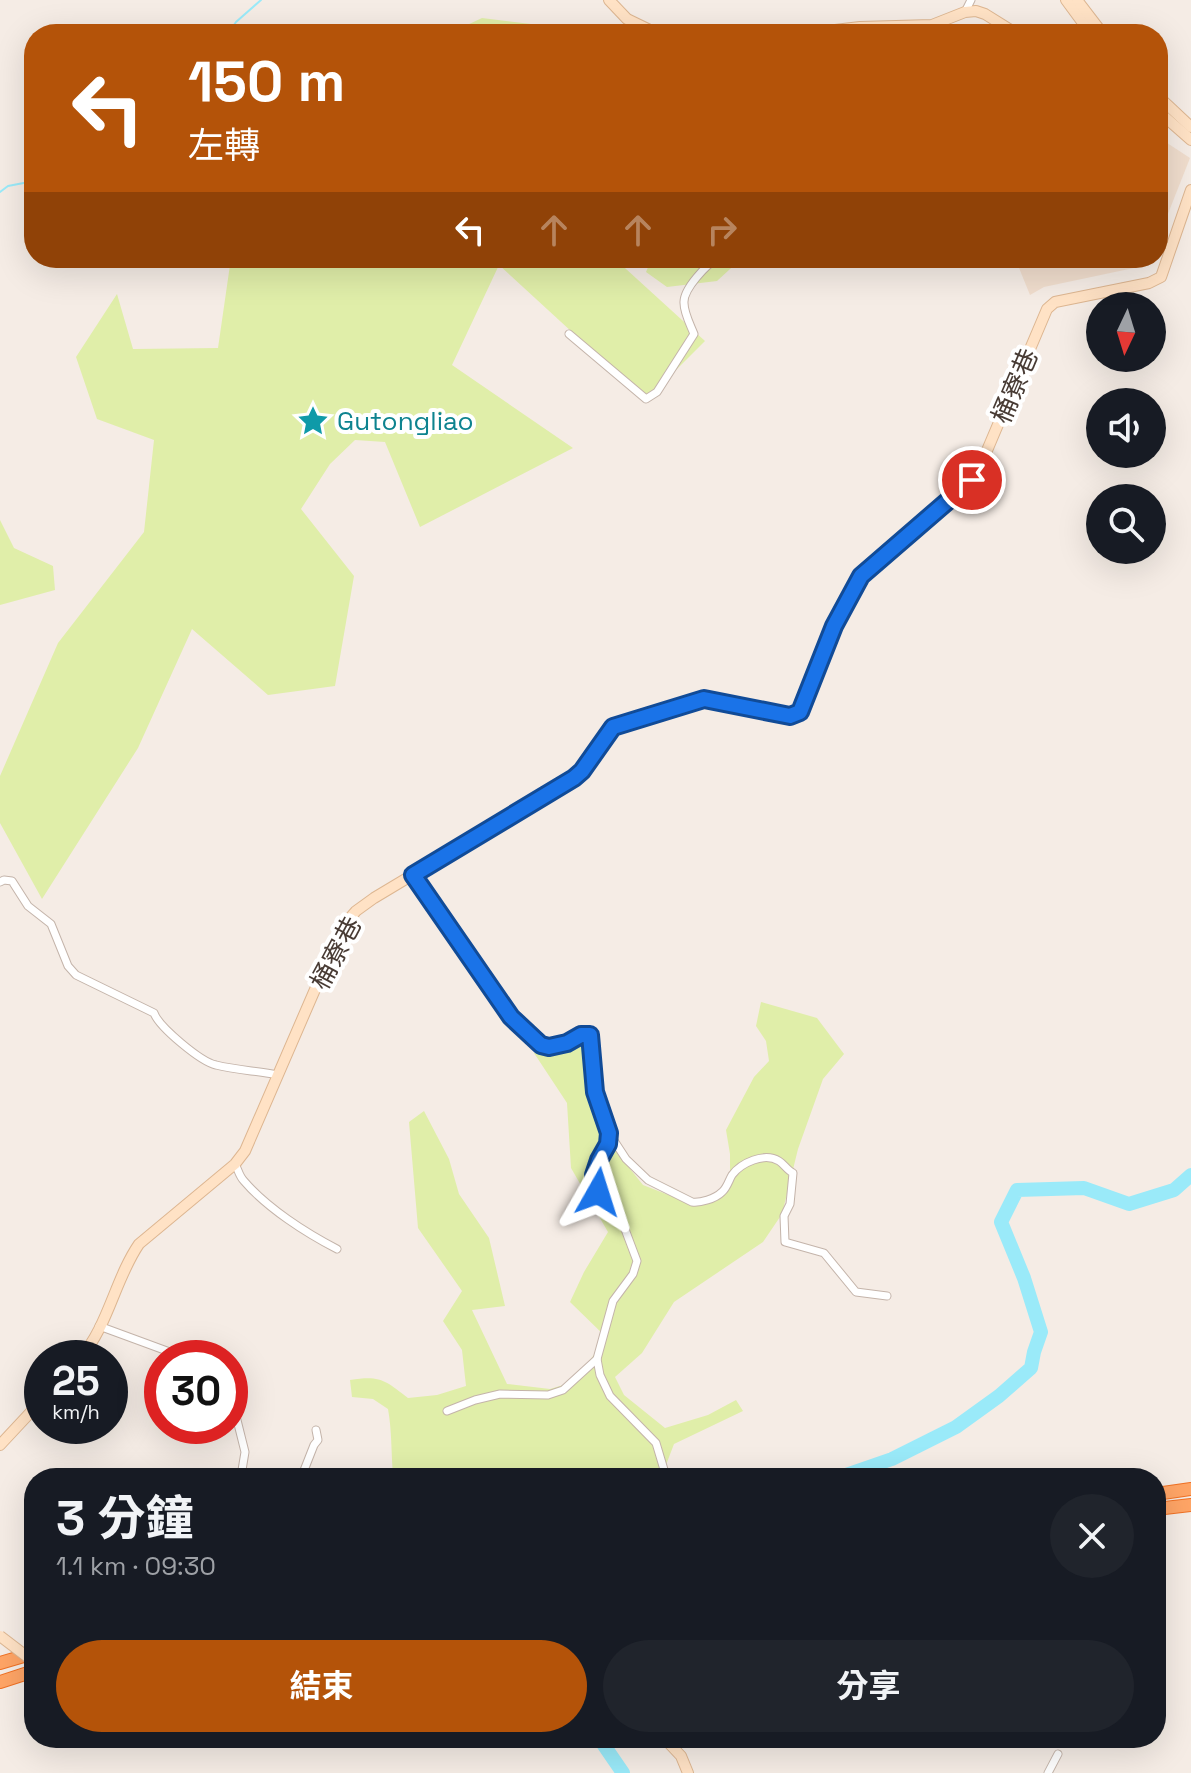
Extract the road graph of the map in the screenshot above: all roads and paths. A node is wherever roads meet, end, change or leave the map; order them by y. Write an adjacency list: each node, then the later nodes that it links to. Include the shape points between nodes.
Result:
1 (609, 0): 6 (street)
2 (971, 0): 5 (street)
3 (1066, 0): 9 (street)
4 (1077, 0): 10 (street)
5 (965, 12): 7 (street); 8 (street, via 976,11)
6 (637, 24)
7 (935, 24)
8 (1001, 24)
9 (1084, 24)
10 (1095, 24)
11 (1168, 105): 13 (street)
12 (1168, 120): 14 (street)
13 (1191, 127)
14 (1191, 140)
15 (1191, 190): 16 (street, 桶寮巷)
16 (1168, 257)
17 (705, 268): 19 (street, via 684,297 694,334 657,392 646,399)
18 (1164, 268): 20 (street, 桶寮巷, via 1161,277 1149,283 1055,302 1047,309 980,467 972,480 861,576 834,626 800,712 790,716 704,699 613,727 574,778)
19 (569, 334)
20 (413, 875): 22 (street, 桶寮巷, via 349,919); 23 (street, via 511,1017 541,1045 590,1035 595,1092)
21 (0, 882): 22 (street, via 12,881 28,906 51,924 76,975 154,1013 157,1021 213,1065)
22 (278, 1075): 24 (street, 桶寮巷)
23 (609, 1133): 26 (street, via 648,1180 692,1202 723,1192 734,1172 761,1157 778,1160 793,1173 785,1242 824,1253 856,1292); 30 (street, via 594,1175 598,1192 620,1216 637,1261 613,1301)
24 (235, 1164): 25 (street, via 242,1179 274,1208); 27 (street, 桶寮巷, via 139,1244)
25 (337, 1249)
26 (887, 1296)
27 (99, 1326): 28 (street, 桶寮巷); 29 (street)
28 (91, 1340)
29 (144, 1343)
30 (597, 1359): 31 (street, via 563,1390 548,1395 500,1394); 38 (street, via 610,1396 656,1443)
31 (447, 1411)
32 (24, 1419): 35 (street)
33 (316, 1430): 37 (street, via 318,1440)
34 (243, 1444): 36 (street)
35 (0, 1445)
36 (242, 1468)
37 (305, 1468)
38 (664, 1468)
39 (1191, 1489): 40 (highway)
40 (1166, 1493)
41 (1191, 1505): 42 (highway)
42 (1166, 1508)
43 (0, 1636): 44 (street, bridge)
44 (24, 1654)
45 (24, 1656): 46 (highway)
46 (0, 1663)
47 (24, 1674): 48 (highway)
48 (0, 1682)
49 (673, 1748): 51 (street)
50 (1058, 1754): 52 (street)
51 (688, 1773)
52 (1048, 1773)

